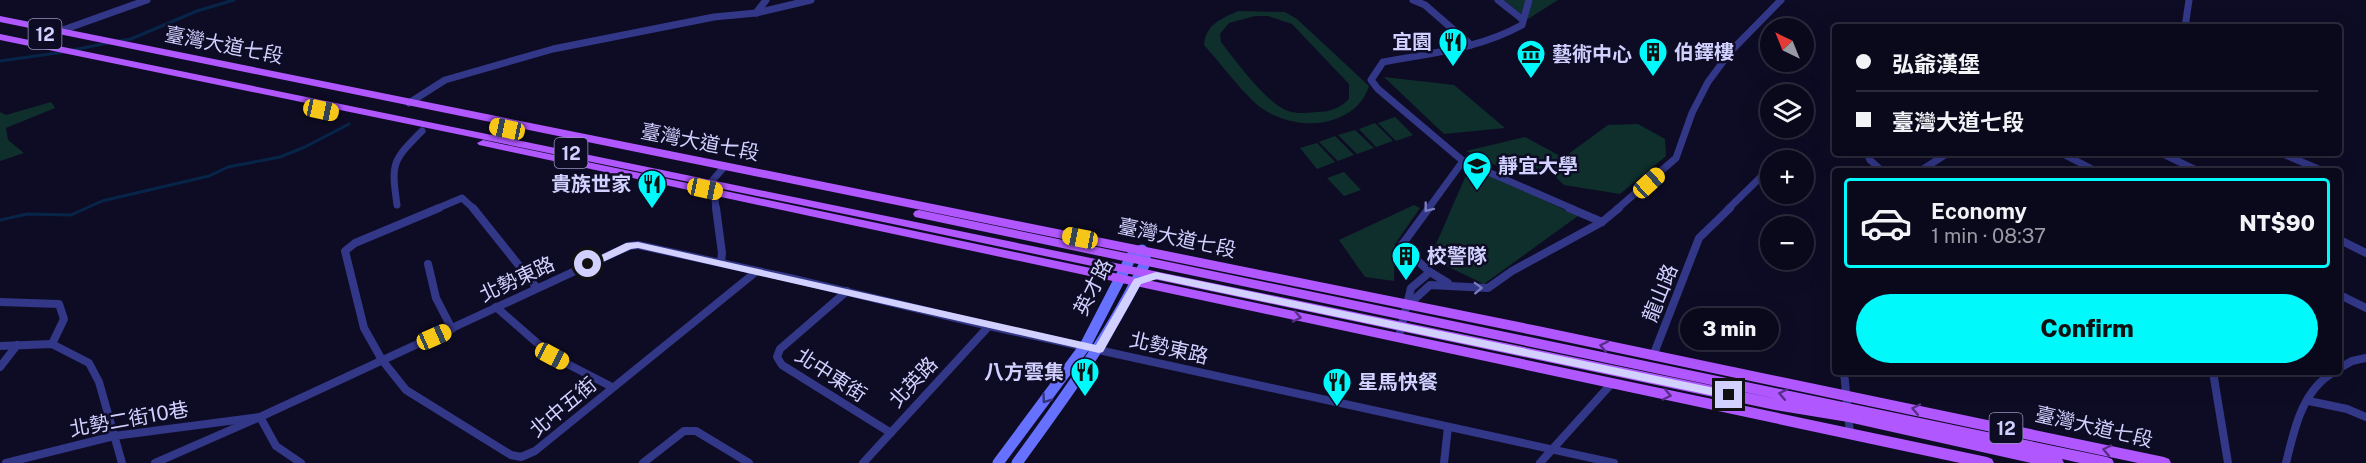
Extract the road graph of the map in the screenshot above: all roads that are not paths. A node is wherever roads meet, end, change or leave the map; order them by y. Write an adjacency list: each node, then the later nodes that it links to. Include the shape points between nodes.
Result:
1 (147, 0): 13 (street)
2 (766, 0): 9 (street)
3 (811, 0): 9 (street)
4 (1413, 0): 16 (street, via 1425,5)
5 (1498, 0): 10 (street)
6 (1529, 0): 10 (street)
7 (1781, 0): 33 (street, via 1731,51 1708,82 1676,158)
8 (2189, 0): 12 (street)
9 (756, 13): 17 (street, via 714,17 553,49 446,80)
10 (1522, 19): 16 (street, via 1522,25 1510,33)
11 (2, 21): 13 (main road, 臺灣大道七段 / 12); 30 (main road, 臺灣大道七段 / 12)
12 (2185, 24)
13 (60, 31): 17 (main road, 臺灣大道七段 / 12)
14 (0, 37): 30 (main road, 臺灣大道七段 / 12)
15 (0, 41): 18 (main road, 臺灣大道七段 / 12)
16 (1471, 45): 24 (street, via 1383,62 1371,80)
17 (409, 102): 30 (main road, 臺灣大道七段 / 12)
18 (422, 131): 30 (main road, 臺灣大道七段 / 12); 32 (street, via 393,160)
19 (1870, 156): 25 (street)
20 (1943, 156): 26 (street)
21 (2067, 156): 27 (street)
22 (2167, 156): 28 (street)
23 (2288, 156): 29 (street)
24 (1463, 161): 33 (street); 40 (street, one-way to 40, via 1401,246)
25 (1880, 168)
26 (1925, 168)
27 (2090, 168)
28 (2192, 168)
29 (2316, 168)
30 (716, 177): 36 (street); 38 (main road, 臺灣大道七段 / 12); 38 (main road, 臺灣大道七段 / 12)
31 (1760, 178): 56 (street, 龍山路, via 1699,238)
32 (397, 205)
33 (1602, 222): 41 (street, one-way to 33, via 1488,288)
34 (2342, 241): 35 (street)
35 (2366, 253)
36 (721, 262): 39 (street, 北勢東路); 42 (street, 北勢東路, via 629,246)
37 (428, 264): 50 (street, via 436,298)
38 (1140, 267): 48 (main road, 臺灣大道七段 / 12, one-way to 48); 48 (main road, 臺灣大道七段 / 12); 48 (main road, 臺灣大道七段 / 12); 54 (street, 英才路); 55 (street, 英才路)
39 (758, 271): 43 (street, 北勢東路); 65 (street, 北中五街)
40 (1430, 272): 41 (street); 48 (street, via 1411,288)
41 (1452, 286): 48 (street, via 1430,285)
42 (537, 288): 46 (street, 北勢東路); 58 (street, 北中五街, via 462,198 355,243 345,251 346,262 364,328)
43 (847, 291): 49 (street, 北勢東路); 71 (street, 北中東街, via 780,349 777,357 782,365)
44 (2342, 296): 47 (street)
45 (0, 302): 51 (street, via 59,304 65,318)
46 (496, 307): 50 (street, 北勢東路); 65 (street, via 552,356)
47 (2366, 308)
48 (1403, 322): 56 (main road, 臺灣大道七段 / 12, one-way to 48); 64 (main road, 臺灣大道七段 / 12); 67 (main road, 臺灣大道七段 / 12)
49 (989, 326): 54 (street, 北勢東路); 71 (street, 北英路)
50 (452, 329): 58 (street, 北勢東路)
51 (52, 344): 52 (street); 73 (street, via 89,363 99,382)
52 (17, 345): 53 (street); 59 (street)
53 (0, 346)
54 (1085, 346): 55 (street, 北勢東路); 82 (street, 英才路, one-way to 82)
55 (1099, 349): 70 (street, 北勢東路); 83 (street, 英才路)
56 (1653, 356): 67 (main road, 臺灣大道七段 / 12)
57 (2366, 358): 60 (street)
58 (382, 360): 65 (street, 北中五街, via 406,390 511,455 521,457 535,452); 68 (street, 北勢東路)
59 (0, 367)
60 (2342, 367)
61 (1844, 375): 67 (street)
62 (2213, 375): 91 (street)
63 (2329, 375): 66 (street, via 2318,382)
64 (1612, 383): 72 (main road, 臺灣大道七段 / 12, one-way to 72); 74 (street)
65 (612, 387)
66 (2308, 401): 69 (street); 92 (street, via 2292,436)
67 (1848, 406): 72 (street); 88 (main road, 臺灣大道七段 / 12); 89 (main road, 臺灣大道七段 / 12); 90 (main road, 臺灣大道七段 / 12, one-way to 67)
68 (260, 417): 73 (street, 北勢二街10巷); 77 (street, 北勢東路); 78 (street, via 276,446)
69 (2366, 417)
70 (1449, 427): 74 (street, 北勢東路); 84 (street)
71 (891, 433): 81 (street, 北英路)
72 (1850, 433): 87 (main road, 臺灣大道七段 / 12)
73 (114, 436): 75 (street, 北勢二街10巷); 76 (street)
74 (1552, 449): 85 (street); 86 (street, 北勢東路)
75 (6, 463)
76 (122, 463)
77 (155, 463)
78 (301, 463)
79 (643, 463): 80 (street, via 684,431 696,431)
80 (749, 463)
81 (863, 463)
82 (998, 463)
83 (1017, 463)
84 (1444, 463)
85 (1540, 463)
86 (1614, 463)
87 (1987, 463)
88 (2057, 463)
89 (2108, 463)
90 (2164, 463)
91 (2228, 463)
92 (2286, 463)

